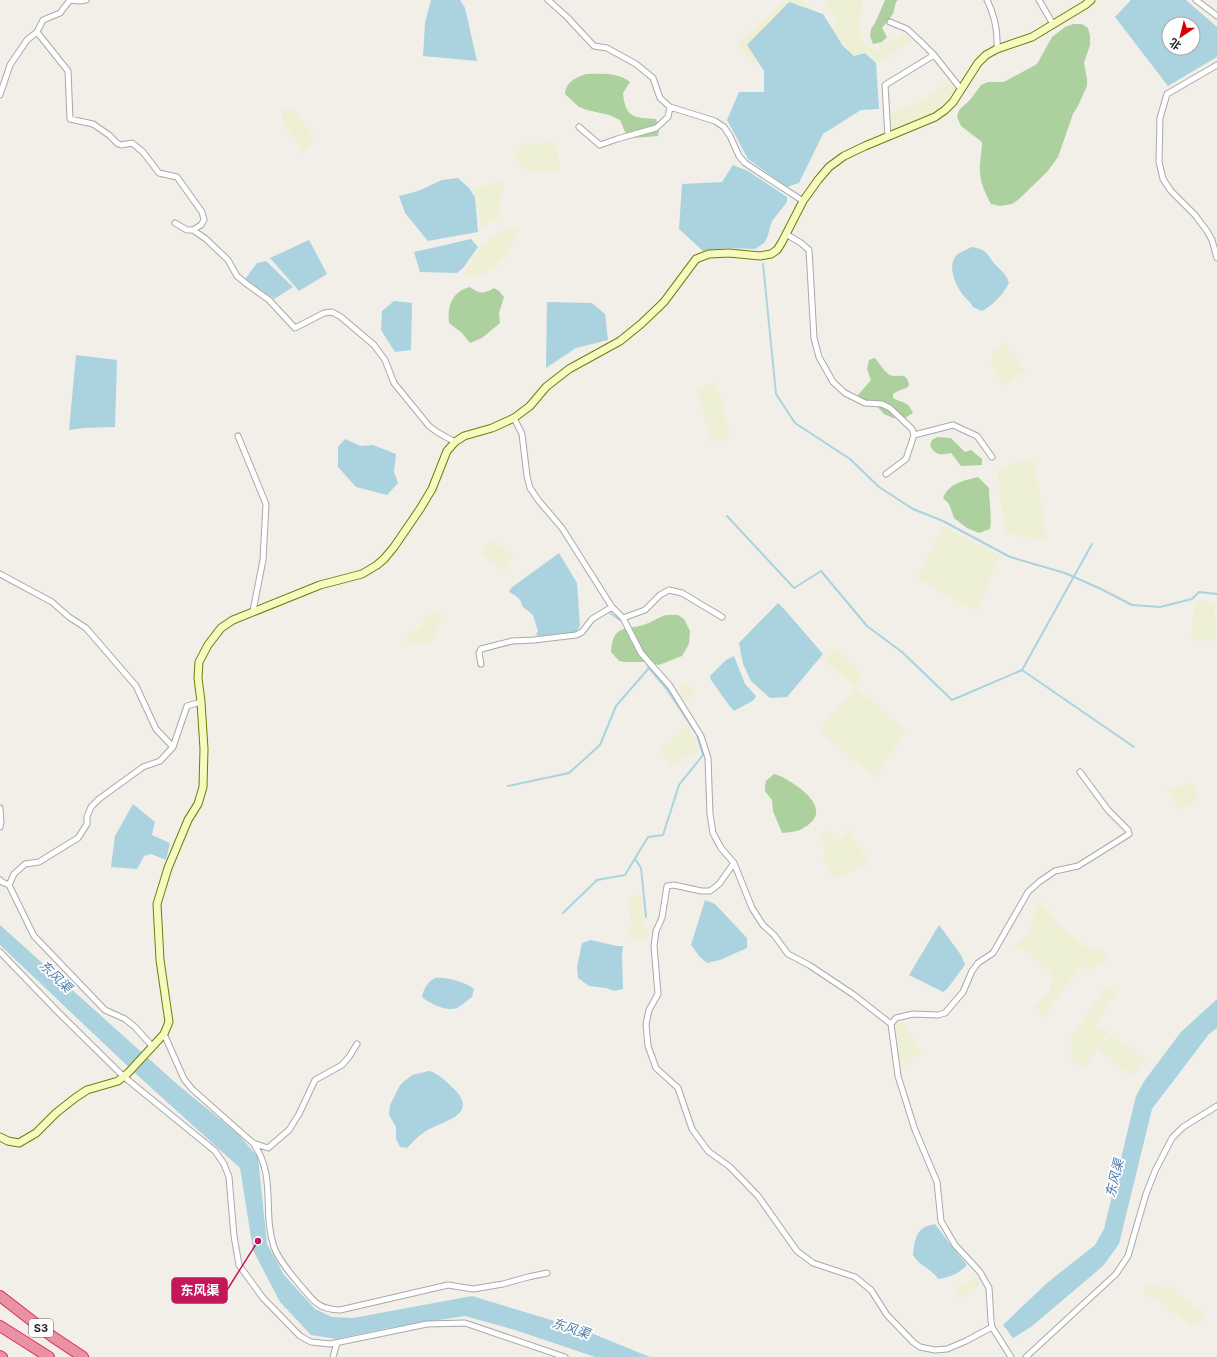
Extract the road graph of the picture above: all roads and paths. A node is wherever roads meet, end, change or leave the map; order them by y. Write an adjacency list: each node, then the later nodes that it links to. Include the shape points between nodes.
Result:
1 (86, 0): 10 (street, via 70,0 60,13 43,20)
2 (548, 0): 16 (street, via 594,46 607,48 636,64 653,78 660,98)
3 (987, 0): 11 (street, via 994,15 998,36)
4 (1039, 0): 9 (street)
5 (1091, 0): 9 (street)
6 (1196, 0): 7 (street)
7 (1217, 16)
8 (890, 22): 12 (street, via 907,29)
9 (1053, 24): 11 (street, via 1032,37)
10 (37, 32): 15 (street, via 27,40 10,65); 21 (street, via 68,71 70,119 93,124 121,145 132,143 143,152 159,173 178,177 202,212 204,220)
11 (997, 49): 14 (street, via 978,63)
12 (934, 55): 14 (street); 18 (street, via 885,85)
13 (1217, 65): 23 (street, via 1167,94 1160,118 1159,162 1162,179 1207,231)
14 (961, 89): 18 (street, via 953,102 935,117)
15 (0, 95)
16 (670, 107): 17 (street, via 668,117 656,128 600,145); 19 (street, via 715,121 724,127 745,163)
17 (579, 127)
18 (888, 137): 19 (street, via 844,156 829,167)
19 (803, 201): 22 (street)
20 (175, 223): 21 (street, via 187,230)
21 (194, 230): 27 (street, via 228,260 238,276 269,300 295,328 324,313 332,312 341,316 374,345 385,360 394,384 429,426)
22 (786, 234): 24 (street, via 777,250 771,254 709,254 696,259 664,302 641,324 620,341 569,369); 25 (street, via 809,250 814,338 819,358 833,382 845,393 865,403 882,404 890,408 912,428)
23 (1217, 258)
24 (514, 418): 27 (street, via 464,436); 31 (street, via 522,434 530,488 562,528)
25 (914, 435): 28 (street, via 952,425 977,436); 29 (street, via 906,459)
26 (238, 436): 32 (street, via 266,504 262,560)
27 (455, 442): 32 (street, via 447,451 432,489 420,509 394,547 377,565 362,574 320,584)
28 (992, 457)
29 (886, 474)
30 (0, 574): 37 (street, via 52,602 86,628 136,686 156,729)
31 (612, 607): 34 (street); 35 (street, via 592,619 582,632 576,635 512,641 481,649)
32 (253, 611): 36 (street, via 221,628 198,662)
33 (722, 617): 34 (street, via 682,593 668,590 644,610)
34 (623, 618): 41 (street, via 642,653 670,686 702,736 708,758 713,832 721,848)
35 (480, 664)
36 (201, 702): 37 (street, via 187,706); 46 (street, via 203,787 198,804 188,820 168,868 157,904 160,960 169,1022)
37 (173, 747): 43 (street, via 160,761 143,767 99,799 91,807 87,824 78,838 38,862 25,864 14,874)
38 (1080, 772): 45 (street, via 1129,834 1078,866 1055,870 1028,892 993,953 978,963 962,992 945,1013 913,1014 896,1018)
39 (0, 808): 40 (street)
40 (0, 827)
41 (734, 863): 45 (street, via 752,908 788,954 809,965); 56 (street, via 719,884 710,891 667,886 654,946 658,994 649,1010 646,1024 648,1046 656,1068 678,1088 692,1129 708,1151 730,1167 758,1196 798,1251 813,1263 855,1277 871,1290 887,1315 912,1342 920,1347 935,1350 947,1349)
42 (0, 880): 43 (street)
43 (9, 886): 48 (street, via 34,936 105,1010 125,1019)
44 (0, 952): 49 (street, via 48,1002)
45 (891, 1024): 56 (street, via 898,1076 915,1130 937,1182 941,1221 955,1245 980,1272 989,1288)
46 (164, 1034): 48 (street); 52 (street, via 184,1078 192,1089)
47 (357, 1044): 52 (street, via 342,1065 315,1080 289,1130 268,1148)
48 (152, 1046): 49 (street)
49 (125, 1074): 51 (street, via 118,1080 86,1090 26,1140 8,1141); 57 (street, via 215,1151 224,1164 229,1178 239,1265 264,1298 300,1336 311,1342)
50 (1217, 1106): 63 (street, via 1183,1127 1172,1138 1148,1188 1128,1256 1116,1274)
51 (0, 1137)
52 (253, 1143): 53 (street, via 264,1162 274,1246 279,1257 315,1303 324,1308 340,1310 448,1285 473,1289)
53 (547, 1273)
54 (0, 1296): 59 (highway, S3)
55 (0, 1326): 58 (highway)
56 (992, 1327): 62 (street)
57 (337, 1343): 60 (street); 61 (street, via 427,1324 465,1323)
58 (49, 1357)
59 (83, 1357)
60 (333, 1357)
61 (565, 1357)
62 (1011, 1357)
63 (1026, 1357)

